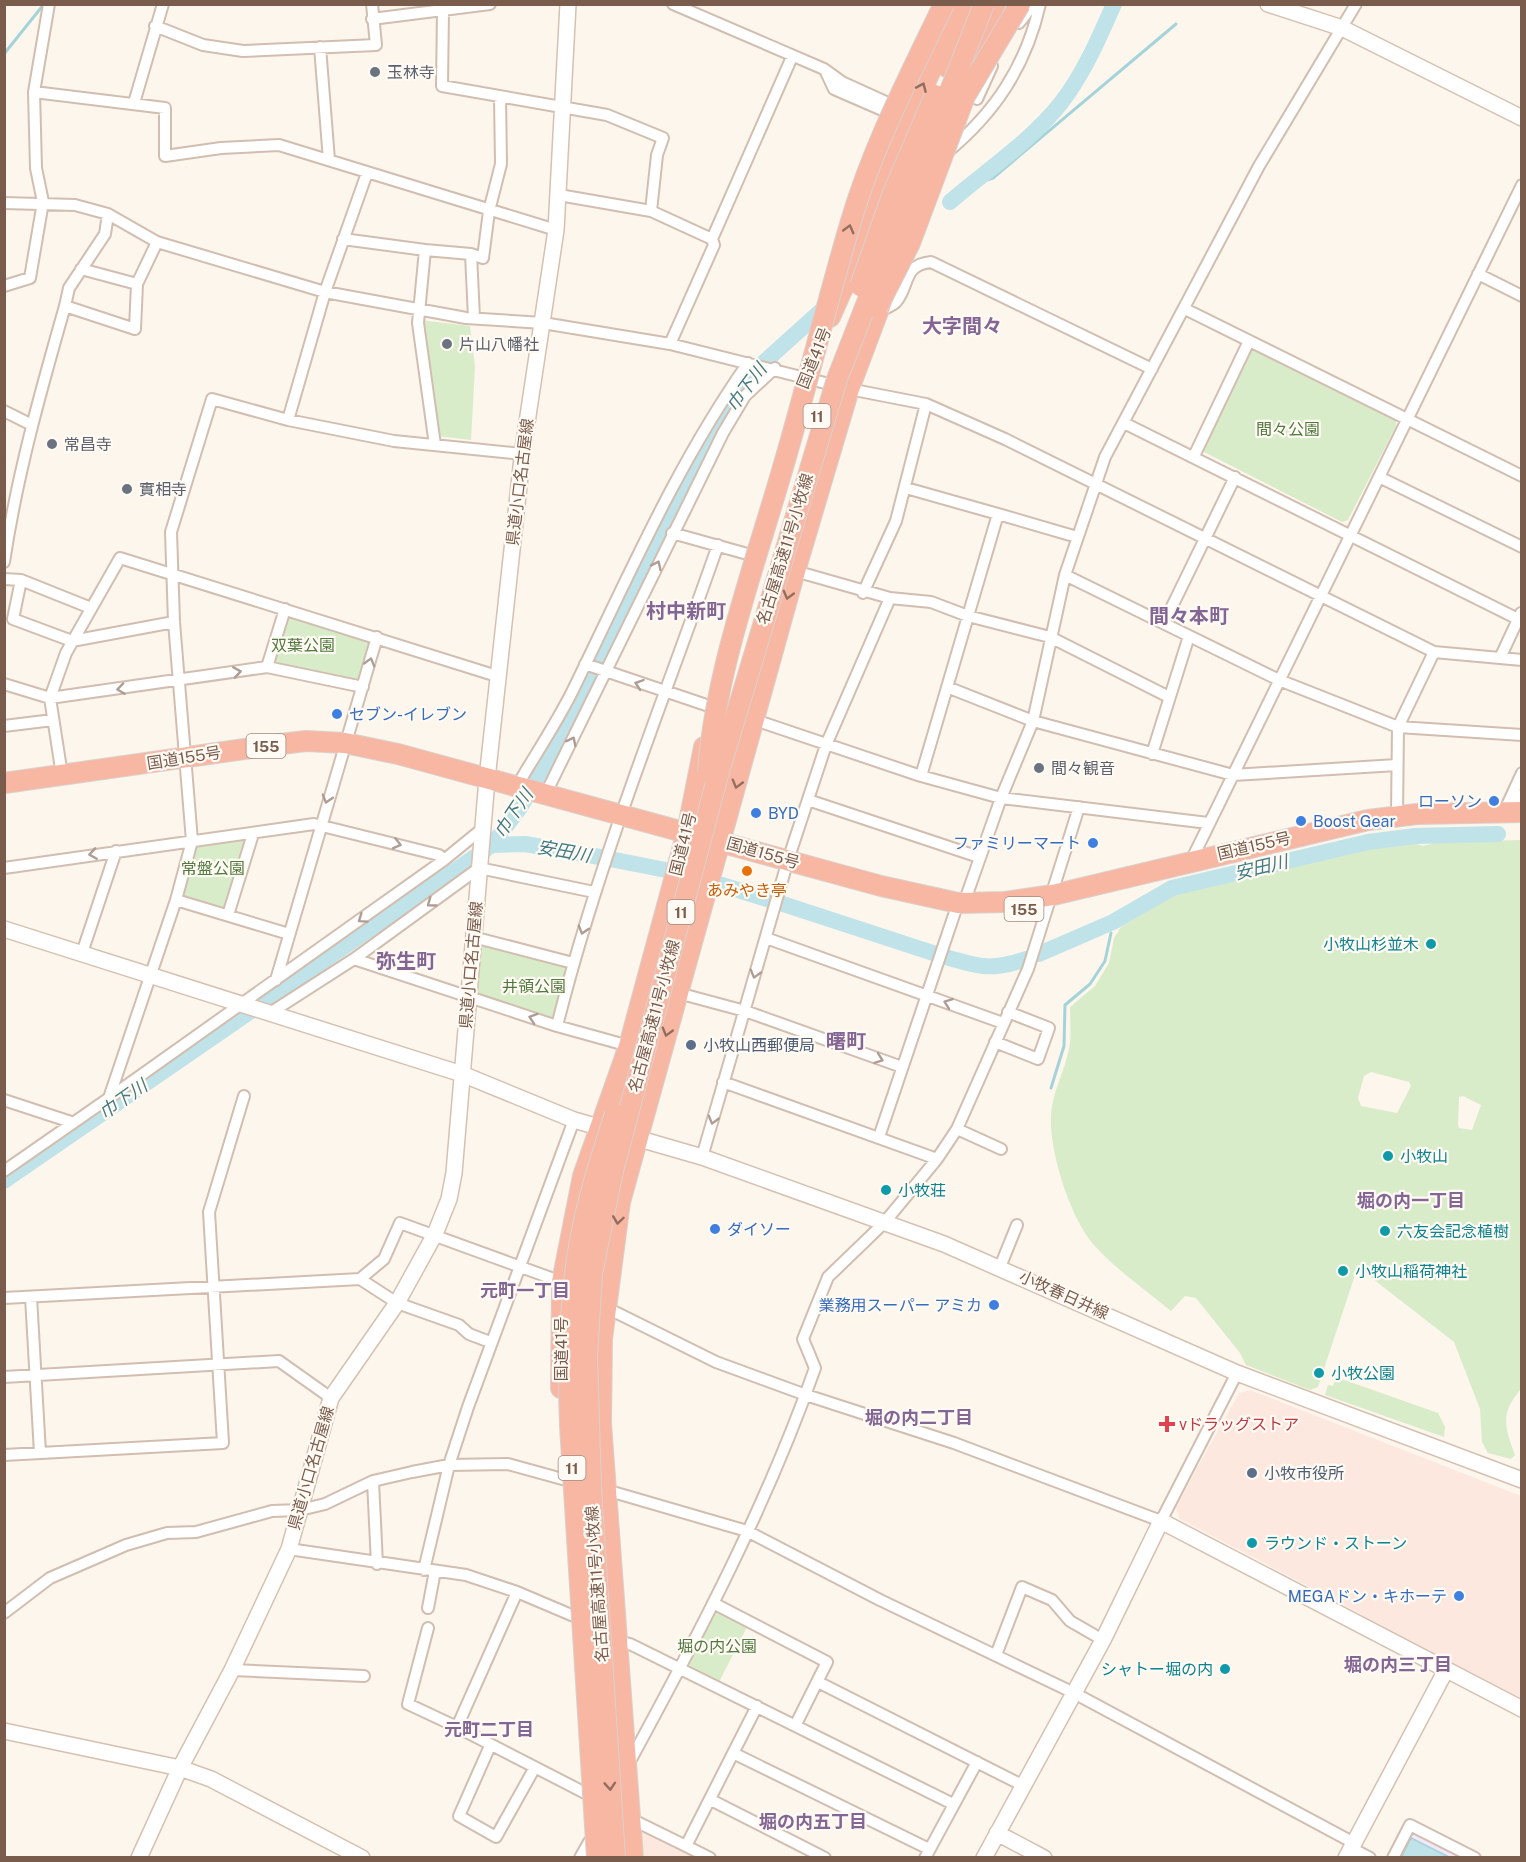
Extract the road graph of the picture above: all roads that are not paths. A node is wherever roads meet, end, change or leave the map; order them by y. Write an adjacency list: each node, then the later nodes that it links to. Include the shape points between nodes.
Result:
1 (49, 4): 26 (street)
2 (163, 4): 20 (street)
3 (372, 4): 18 (street)
4 (490, 4): 17 (street)
5 (568, 4): 30 (main road, 県道小口名古屋線)
6 (674, 4): 24 (street)
7 (934, 4): 22 (street)
8 (984, 4): 91 (highway, 名古屋高速11号小牧線 / 11, bridge, via 837,380)
9 (995, 4): 19 (highway)
10 (1003, 4): 19 (highway)
11 (1020, 4): 91 (highway, bridge, via 957,114 910,243 868,328)
12 (1034, 4): 28 (street, via 994,63)
13 (1040, 4): 34 (street, via 1033,38 1020,65 984,120)
14 (1268, 4): 21 (main road)
15 (1356, 4): 21 (street)
16 (960, 6): 22 (highway, 国道41号); 136 (highway, 11, bridge, via 947,66 874,244 787,510); 136 (highway, one-way to 16, bridge, via 710,738 736,629 814,364 851,220 888,122)
17 (443, 9): 18 (street); 27 (street, via 442,86)
18 (372, 19): 23 (street, via 376,45)
19 (986, 25): 34 (highway)
20 (155, 26): 23 (street, via 222,49); 29 (street)
21 (1342, 28): 32 (main road); 57 (street, via 1258,166)
22 (948, 30): 31 (highway, 国道41号, one-way to 22)
23 (320, 47): 33 (street)
24 (792, 57): 25 (street); 45 (street)
25 (824, 69): 31 (street); 31 (street, via 834,89)
26 (34, 92): 29 (street); 38 (street, via 36,168)
27 (500, 97): 30 (street); 40 (street, via 501,164)
28 (977, 99)
29 (134, 103): 33 (street, via 165,108 165,156 279,145)
30 (564, 109): 37 (main road, 県道小口名古屋線); 41 (street, via 608,115 663,138 657,155)
31 (902, 114): 66 (highway, 国道41号, via 866,236)
32 (1521, 118)
33 (329, 160): 35 (street)
34 (932, 165): 58 (highway)
35 (367, 173): 40 (street); 44 (street)
36 (1521, 185): 50 (street)
37 (559, 195): 41 (street); 43 (main road, 県道小口名古屋線)
38 (43, 202): 39 (street); 42 (street); 52 (street, via 30,278)
39 (4, 203)
40 (489, 211): 43 (street); 48 (street, via 483,258)
41 (651, 211): 45 (street)
42 (108, 214): 46 (street); 49 (street, via 105,234)
43 (556, 230): 60 (main road, 県道小口名古屋線)
44 (343, 238): 47 (street); 53 (street)
45 (712, 239): 62 (street, via 714,244)
46 (157, 242): 51 (street); 53 (street)
47 (425, 250): 48 (street); 56 (street)
48 (471, 255): 59 (street)
49 (81, 269): 51 (street); 55 (street, via 69,288)
50 (1478, 274): 54 (street); 70 (street)
51 (137, 284): 55 (street, via 135,329)
52 (4, 286)
53 (325, 292): 56 (street); 71 (street)
54 (1521, 296)
55 (65, 306): 73 (street)
56 (421, 309): 59 (street); 74 (street, via 418,323)
57 (1185, 309): 61 (street); 65 (street)
58 (879, 312): 65 (street, via 895,303 908,275 920,263 931,262); 67 (highway)
59 (474, 318): 60 (street)
60 (543, 323): 62 (street); 75 (main road, 県道小口名古屋線)
61 (1249, 341): 70 (street); 76 (street)
62 (670, 344): 63 (street)
63 (748, 363): 64 (street); 112 (street, via 705,428)
64 (775, 368): 66 (street); 83 (street, via 745,396)
65 (1152, 369): 72 (street)
66 (804, 377): 67 (street); 89 (highway, 国道41号)
67 (849, 389): 68 (street); 91 (highway)
68 (926, 404): 80 (street); 81 (street)
69 (4, 411): 73 (street)
70 (1406, 419): 77 (street); 79 (street)
71 (288, 420): 74 (street); 92 (street, via 212,399 171,532)
72 (1124, 423): 76 (street); 80 (street)
73 (32, 425): 90 (street)
74 (435, 445): 75 (street)
75 (523, 454): 115 (main road, 県道小口名古屋線)
76 (1194, 456): 78 (street)
77 (1521, 476)
78 (1235, 477): 84 (street); 86 (street)
79 (1379, 477): 84 (street); 88 (street)
80 (1094, 485): 85 (street); 86 (street)
81 (906, 488): 82 (street); 96 (street, via 896,521)
82 (998, 514): 85 (street); 101 (street)
83 (672, 533): 87 (street); 114 (street, one-way to 83)
84 (1352, 535): 97 (street); 102 (street)
85 (1077, 537): 93 (street)
86 (1205, 538): 97 (street); 104 (street)
87 (718, 545): 89 (street); 121 (street)
88 (1521, 547)
89 (751, 555): 124 (highway, 国道41号)
90 (4, 562)
91 (787, 570): 96 (street); 126 (highway, one-way to 126); 270 (highway, 名古屋高速11号小牧線 / 11, one-way to 270, bridge, via 696,855 612,1171 592,1273 588,1424)
92 (172, 573): 99 (street, via 120,558); 100 (street); 103 (street)
93 (1065, 575): 104 (street); 106 (street)
94 (4, 579): 95 (street)
95 (21, 580): 99 (street); 108 (street, via 14,619)
96 (863, 593): 98 (street)
97 (1320, 597): 109 (street); 116 (street)
98 (890, 598): 101 (street, via 931,602); 131 (street)
99 (91, 608): 108 (street)
100 (285, 609): 107 (street); 113 (street)
101 (969, 616): 106 (street); 120 (street)
102 (1520, 616): 110 (street)
103 (174, 621): 108 (street); 117 (street)
104 (1164, 623): 105 (street)
105 (1189, 636): 116 (street); 122 (street)
106 (1050, 637): 122 (street); 127 (street)
107 (377, 638): 115 (street); 119 (street, one-way to 107)
108 (72, 640): 123 (street)
109 (1434, 652): 110 (street); 129 (street)
110 (1500, 658): 111 (street)
111 (1521, 660)
112 (585, 664): 114 (street); 143 (street)
113 (267, 667): 117 (street, one-way to 113); 119 (street)
114 (604, 672): 121 (street, one-way to 114); 143 (street, one-way to 114)
115 (500, 677): 142 (main road, 県道小口名古屋線)
116 (1280, 680): 129 (street); 139 (street)
117 (179, 681): 123 (street, one-way to 123); 134 (street)
118 (4, 684): 123 (street)
119 (363, 687): 132 (street)
120 (947, 687): 127 (street); 140 (street)
121 (666, 693): 124 (street); 150 (street)
122 (1169, 697): 133 (street)
123 (50, 698): 125 (street)
124 (712, 707): 155 (highway, 国道41号)
125 (53, 720): 128 (street); 138 (street)
126 (755, 720): 131 (street); 157 (highway, one-way to 157)
127 (1033, 721): 133 (street); 145 (street)
128 (4, 726)
129 (1398, 727): 130 (street); 135 (street)
130 (1521, 735)
131 (826, 745): 140 (street); 146 (street)
132 (343, 748): 134 (highway, 国道155号 / 155, via 306,741); 142 (highway, 国道155号 / 155, via 398,754); 152 (street, one-way to 152)
133 (1152, 754): 139 (street)
134 (188, 762): 138 (highway, 国道155号 / 155); 144 (highway, 国道155号 / 155); 156 (street)
135 (1397, 765): 139 (street); 149 (street)
136 (708, 773): 193 (highway, 名古屋高速11号小牧線 / 11)
137 (1521, 773): 148 (street)
138 (62, 775): 141 (highway, 国道155号 / 155)
139 (1233, 775): 151 (street)
140 (921, 776): 145 (street)
141 (4, 783)
142 (486, 784): 143 (highway, 国道155号 / 155); 153 (main road, 県道小口名古屋線)
143 (529, 793): 150 (highway, 国道155号 / 155)
144 (4, 794)
145 (1001, 798): 147 (street); 159 (street)
146 (808, 800): 159 (street); 162 (street)
147 (1080, 807): 151 (street); 166 (street)
148 (1516, 811): 149 (highway, 国道155号 / 155); 166 (highway, 国道155号 / 155, via 1380,828)
149 (1397, 815): 161 (highway, 国道155号 / 155)
150 (618, 819): 155 (highway, 国道155号 / 155); 165 (street)
151 (1208, 823): 161 (street)
152 (319, 825): 154 (street); 160 (street, one-way to 160, via 440,855); 171 (street)
153 (482, 829): 160 (street); 164 (main road, 県道小口名古屋線)
154 (253, 834): 156 (street); 169 (street)
155 (685, 837): 157 (highway, 国道155号 / 155); 189 (highway, 国道41号)
156 (192, 842): 158 (street); 167 (street)
157 (719, 846): 162 (highway, 国道155号 / 155); 179 (highway)
158 (116, 851): 163 (street, one-way to 163); 174 (street)
159 (979, 857): 168 (street)
160 (444, 860): 178 (street, one-way to 178)
161 (1191, 861): 166 (highway, 国道155号 / 155)
162 (786, 865): 168 (highway, 国道155号 / 155, via 927,908); 173 (street)
163 (4, 868)
164 (479, 868): 165 (street); 172 (main road, 県道小口名古屋線); 175 (street, one-way to 175)
165 (594, 892): 176 (street, one-way to 176)
166 (1051, 899): 168 (highway, 国道155号 / 155, via 1002,913); 184 (street, via 1028,969)
167 (176, 900): 169 (street); 177 (street)
168 (959, 906): 180 (street)
169 (228, 915): 171 (street)
170 (4, 929): 174 (main road, 小牧春日井線)
171 (289, 934): 178 (street)
172 (473, 937): 176 (street); 181 (main road, 県道小口名古屋線)
173 (766, 938): 180 (street); 183 (street, one-way to 183)
174 (82, 953): 177 (main road, 小牧春日井線)
175 (354, 958): 181 (street); 185 (street)
176 (573, 963): 187 (street)
177 (149, 974): 182 (main road, 小牧春日井線); 195 (street)
178 (276, 980): 182 (street)
179 (678, 993): 183 (street); 201 (highway, one-way to 201)
180 (927, 996): 186 (street, one-way to 180); 190 (street)
181 (468, 997): 187 (street, one-way to 181); 191 (main road, 県道小口名古屋線)
182 (242, 1004): 185 (main road, 小牧春日井線); 195 (street)
183 (745, 1011): 190 (street, one-way to 190); 192 (street)
184 (1008, 1012): 186 (street); 188 (street, via 1049,1028 1038,1059)
185 (270, 1013): 191 (main road, 小牧春日井線)
186 (1003, 1023): 188 (street)
187 (557, 1026): 189 (street)
188 (994, 1042): 200 (street)
189 (629, 1047): 199 (highway, 国道41号)
190 (902, 1067): 202 (street)
191 (462, 1074): 197 (main road, 小牧春日井線); 209 (main road, 県道小口名古屋線, via 454,1173)
192 (723, 1082): 202 (street); 204 (street, one-way to 204)
193 (624, 1084): 268 (highway, bridge, via 591,1221 581,1289 581,1443 598,1724); 275 (highway, 名古屋高速11号小牧線 / 11, bridge, via 583,1226 575,1272 569,1356)
194 (244, 1096): 214 (street, via 209,1212)
195 (109, 1098): 198 (street)
196 (4, 1100): 198 (street)
197 (574, 1120): 199 (main road, 小牧春日井線); 210 (street)
198 (71, 1122): 206 (street)
199 (600, 1126): 201 (main road, 小牧春日井線); 213 (highway, 国道41号, via 583,1176)
200 (957, 1129): 203 (street); 205 (street)
201 (637, 1137): 204 (main road, 小牧春日井線); 218 (highway, one-way to 218, via 620,1202)
202 (879, 1137): 205 (street)
203 (1001, 1149)
204 (702, 1157): 207 (main road, 小牧春日井線)
205 (937, 1160): 207 (street)
206 (4, 1171)
207 (884, 1223): 211 (main road, 小牧春日井線); 224 (street, via 828,1277 803,1339 815,1368)
208 (1017, 1225): 211 (street)
209 (435, 1234): 210 (street); 212 (street, via 400,1223 384,1260); 217 (main road, 県道小口名古屋線)
210 (518, 1267): 213 (street); 219 (street)
211 (1000, 1267): 221 (main road, 小牧春日井線)
212 (360, 1279): 214 (street); 217 (street)
213 (562, 1282): 229 (highway, 国道41号, via 559,1359)
214 (213, 1287): 215 (street); 220 (street)
215 (31, 1297): 216 (street); 222 (street)
216 (4, 1298)
217 (397, 1303): 219 (street, via 459,1325 469,1334); 225 (main road, 県道小口名古屋線)
218 (605, 1307): 224 (street, via 695,1353); 232 (highway, via 601,1423)
219 (490, 1342): 228 (street)
220 (219, 1365): 222 (street); 225 (street, via 279,1361); 226 (street, via 222,1443)
221 (1237, 1373): 230 (main road, 小牧春日井線); 234 (street)
222 (36, 1375): 223 (street); 226 (street)
223 (4, 1377)
224 (806, 1395): 234 (street, via 954,1443); 235 (street)
225 (331, 1398): 233 (main road, 県道小口名古屋線)
226 (40, 1454): 227 (street)
227 (4, 1455)
228 (449, 1465): 229 (street, via 508,1464); 231 (street); 238 (street)
229 (566, 1480): 244 (highway, 国道41号)
230 (1521, 1480)
231 (373, 1481): 233 (street, via 326,1504); 237 (street)
232 (606, 1490): 235 (street); 247 (highway)
233 (300, 1510): 236 (main road, 県道小口名古屋線); 243 (street, via 272,1511 196,1532 167,1533 126,1545 50,1578)
234 (1161, 1521): 246 (main road); 251 (main road)
235 (747, 1531): 241 (street); 248 (street)
236 (289, 1549): 237 (street); 250 (main road, 県道小口名古屋線)
237 (377, 1564): 238 (street)
238 (424, 1570): 239 (street)
239 (435, 1571): 240 (street, via 466,1575); 242 (street)
240 (517, 1592): 244 (street); 258 (street)
241 (712, 1603): 249 (street); 253 (street, via 827,1662)
242 (428, 1608)
243 (4, 1613)
244 (576, 1617): 268 (highway, 国道41号)
245 (428, 1628): 258 (street, via 408,1704)
246 (1103, 1640): 248 (street, via 1070,1621 1052,1600 1022,1587); 254 (main road)
247 (617, 1641): 249 (street); 263 (highway)
248 (996, 1655): 254 (street)
249 (681, 1668): 256 (street); 263 (street)
250 (232, 1670): 252 (street); 264 (main road, 県道小口名古屋線)
251 (1446, 1670): 255 (main road); 273 (main road)
252 (364, 1676)
253 (818, 1682): 257 (street); 262 (street)
254 (1074, 1693): 266 (main road); 273 (street)
255 (1520, 1704)
256 (757, 1706): 257 (street); 261 (street)
257 (796, 1724): 269 (street)
258 (456, 1727): 260 (street)
259 (4, 1731): 264 (main road)
260 (490, 1746): 265 (street); 265 (street, via 459,1816 496,1837)
261 (733, 1753): 267 (street); 274 (street)
262 (976, 1762): 266 (street); 269 (street)
263 (627, 1766): 270 (highway)
264 (180, 1768): 276 (main road, 県道小口名古屋線); 277 (main road, via 211,1779)
265 (534, 1768): 268 (street)
266 (1022, 1785): 271 (main road)
267 (711, 1800): 272 (street); 282 (street)
268 (589, 1803): 275 (highway, 国道41号)
269 (953, 1804): 274 (street)
270 (621, 1817): 272 (street); 278 (highway, bridge, via 607,1840); 279 (highway, 名古屋高速11号小牧線 / 11, bridge); 280 (highway)
271 (997, 1833): 283 (main road); 284 (main road)
272 (686, 1846): 281 (street)
273 (1350, 1849): 285 (street)
274 (927, 1853)
275 (589, 1854)
276 (140, 1857)
277 (362, 1857)
278 (608, 1857)
279 (615, 1857)
280 (633, 1857)
281 (710, 1857)
282 (825, 1857)
283 (984, 1857)
284 (1044, 1857)
285 (1370, 1857)
286 (1393, 1857): 287 (street, via 1410,1825)
287 (1474, 1857)

